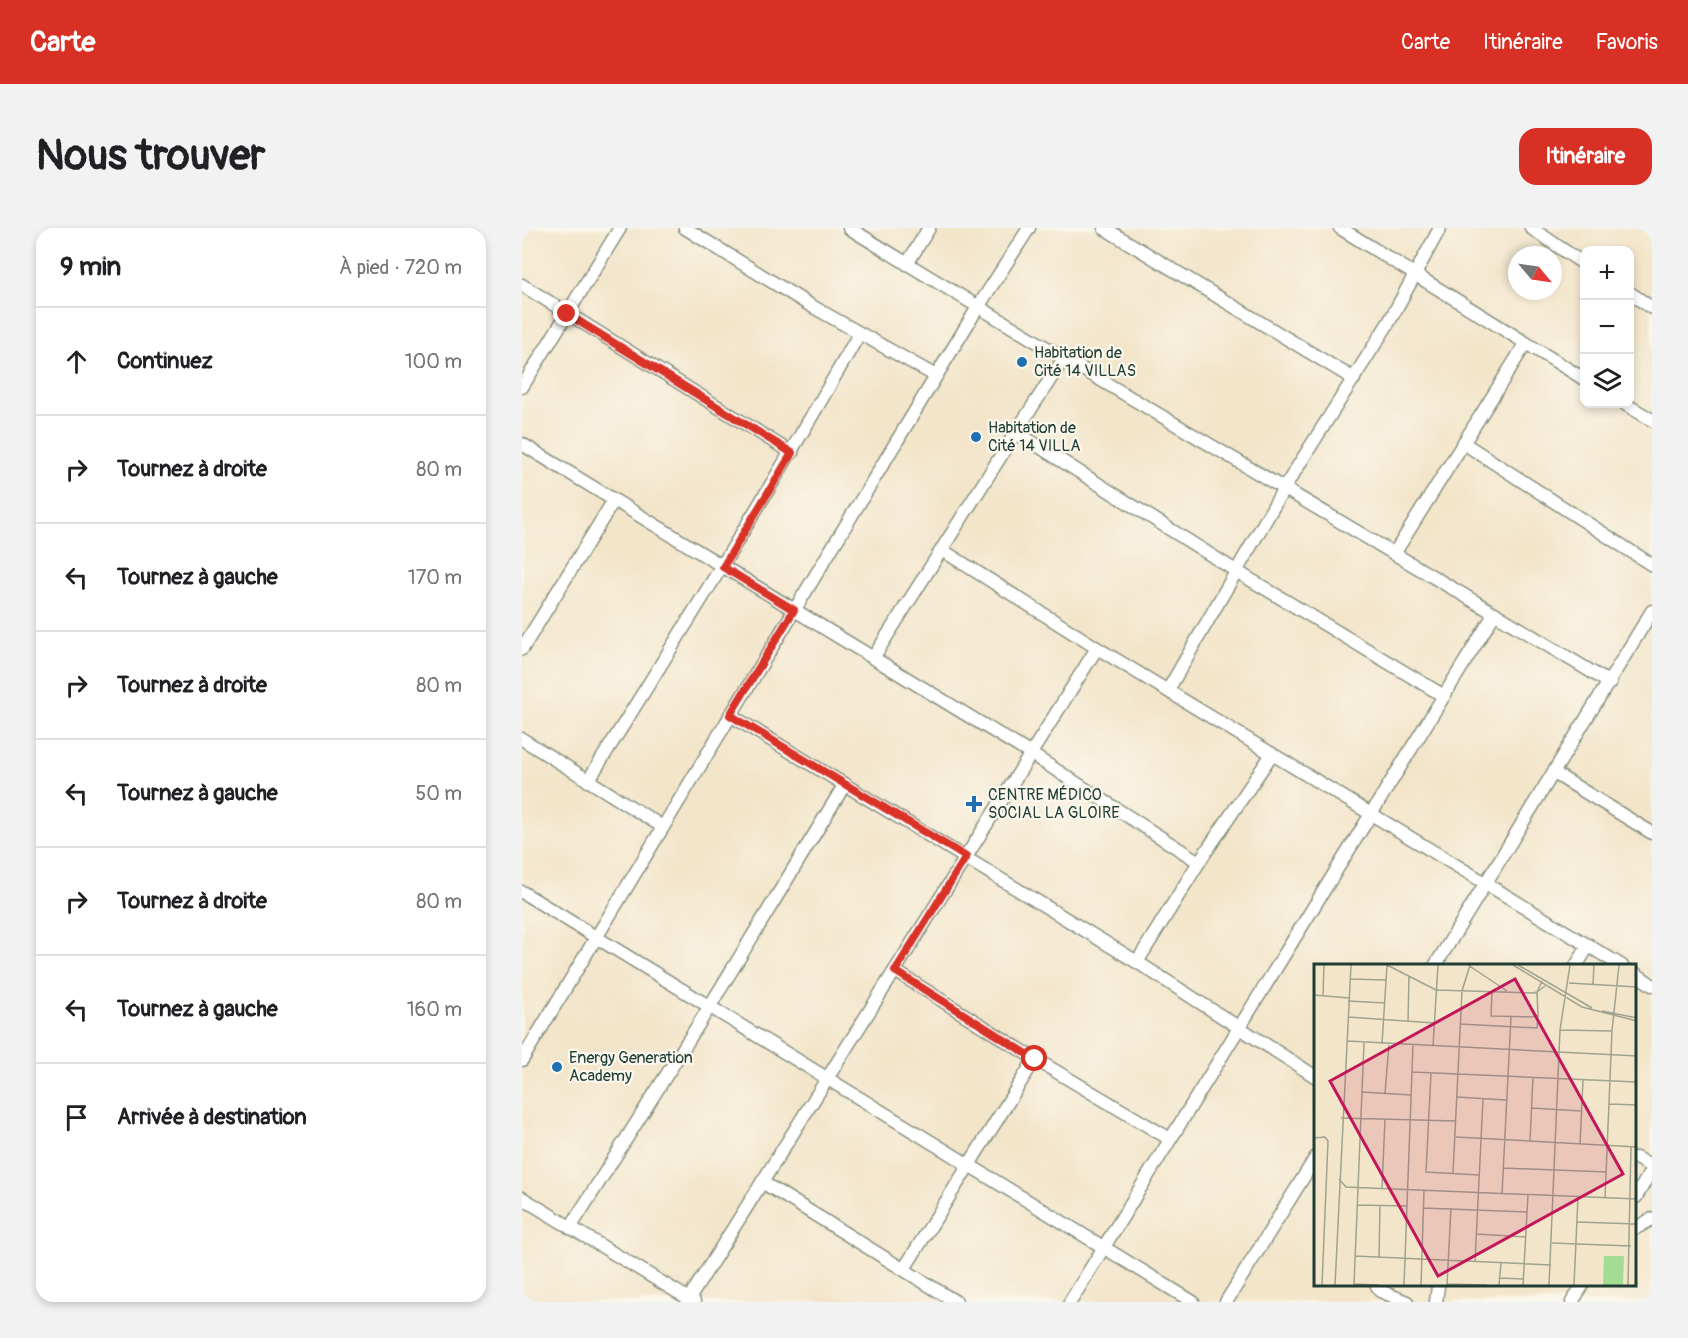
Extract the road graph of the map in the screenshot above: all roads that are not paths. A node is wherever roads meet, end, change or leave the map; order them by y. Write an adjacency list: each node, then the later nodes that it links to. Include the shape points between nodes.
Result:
1 (620, 228): 17 (street)
2 (685, 228): 18 (street)
3 (849, 228): 11 (street)
4 (929, 228): 11 (street)
5 (1029, 228): 15 (street)
6 (1104, 228): 23 (street)
7 (1340, 228): 12 (street)
8 (1440, 228): 12 (street)
9 (1530, 228): 10 (street)
10 (1580, 261)
11 (907, 264): 15 (street)
12 (1415, 274): 19 (street); 23 (street)
13 (522, 285): 17 (street)
14 (1634, 296): 16 (street)
15 (978, 307): 20 (street); 21 (street)
16 (1652, 308)
17 (567, 314): 24 (street); 30 (street)
18 (859, 334): 21 (street); 30 (street)
19 (1526, 343): 22 (street); 29 (street)
20 (1064, 358): 27 (street); 31 (street)
21 (936, 376): 38 (street)
22 (1580, 377)
23 (1354, 379): 31 (street)
24 (522, 387)
25 (1632, 408): 26 (street)
26 (1652, 420)
27 (1016, 432): 33 (street); 37 (street)
28 (522, 444): 32 (street)
29 (1465, 444): 34 (street); 35 (street)
30 (792, 453): 36 (street)
31 (1283, 490): 34 (street); 37 (street)
32 (614, 500): 36 (street); 42 (street)
33 (942, 550): 41 (street); 43 (street)
34 (1395, 554): 40 (street)
35 (1652, 565)
36 (723, 567): 38 (street); 52 (street)
37 (1236, 571): 45 (street); 46 (street)
38 (794, 610): 43 (street); 47 (street)
39 (1652, 611): 44 (street)
40 (1495, 613): 44 (street); 46 (street)
41 (1097, 648): 45 (street); 49 (street)
42 (522, 649)
43 (873, 658): 49 (street)
44 (1610, 683): 51 (street)
45 (1168, 690): 50 (street)
46 (1444, 696): 54 (street)
47 (730, 715): 53 (street); 55 (street)
48 (522, 740): 52 (street)
49 (1030, 754): 57 (street); 58 (street)
50 (1272, 754): 54 (street); 58 (street)
51 (1554, 773): 56 (street); 59 (street)
52 (588, 781): 55 (street)
53 (845, 784): 57 (street); 70 (street)
54 (1372, 813): 59 (street); 71 (street)
55 (663, 827): 61 (street)
56 (1652, 833)
57 (966, 857): 63 (street); 67 (street)
58 (1199, 862): 63 (street)
59 (1486, 883): 62 (street); 64 (street)
60 (522, 892): 61 (street)
61 (597, 936): 70 (street); 72 (street)
62 (1589, 945): 65 (street); 66 (street)
63 (1137, 962): 71 (street)
64 (1436, 964)
65 (1577, 964)
66 (1619, 964)
67 (895, 971): 73 (street); 76 (street)
68 (1637, 975): 69 (street)
69 (1652, 985)
70 (710, 1006): 76 (street); 87 (street)
71 (1239, 1029): 75 (street); 77 (street)
72 (527, 1042): 74 (street)
73 (1035, 1059): 77 (street); 80 (street)
74 (522, 1060)
75 (1314, 1076)
76 (828, 1078): 80 (street); 82 (street)
77 (1170, 1140): 88 (street)
78 (1637, 1159): 81 (street)
79 (1314, 1160): 97 (street)
80 (970, 1164): 88 (street); 89 (street)
81 (1652, 1168): 83 (street)
82 (762, 1182): 89 (street); 93 (street)
83 (1637, 1194)
84 (522, 1198): 87 (street)
85 (1652, 1219): 86 (street)
86 (1637, 1227)
87 (570, 1228): 93 (street)
88 (1103, 1248): 95 (street); 96 (street)
89 (904, 1269): 94 (street)
90 (1378, 1287): 98 (street)
91 (1438, 1287): 99 (street)
92 (1581, 1287): 100 (street)
93 (690, 1301)
94 (956, 1302)
95 (1070, 1302)
96 (1193, 1302)
97 (1227, 1302)
98 (1407, 1302)
99 (1436, 1302)
100 (1572, 1302)

